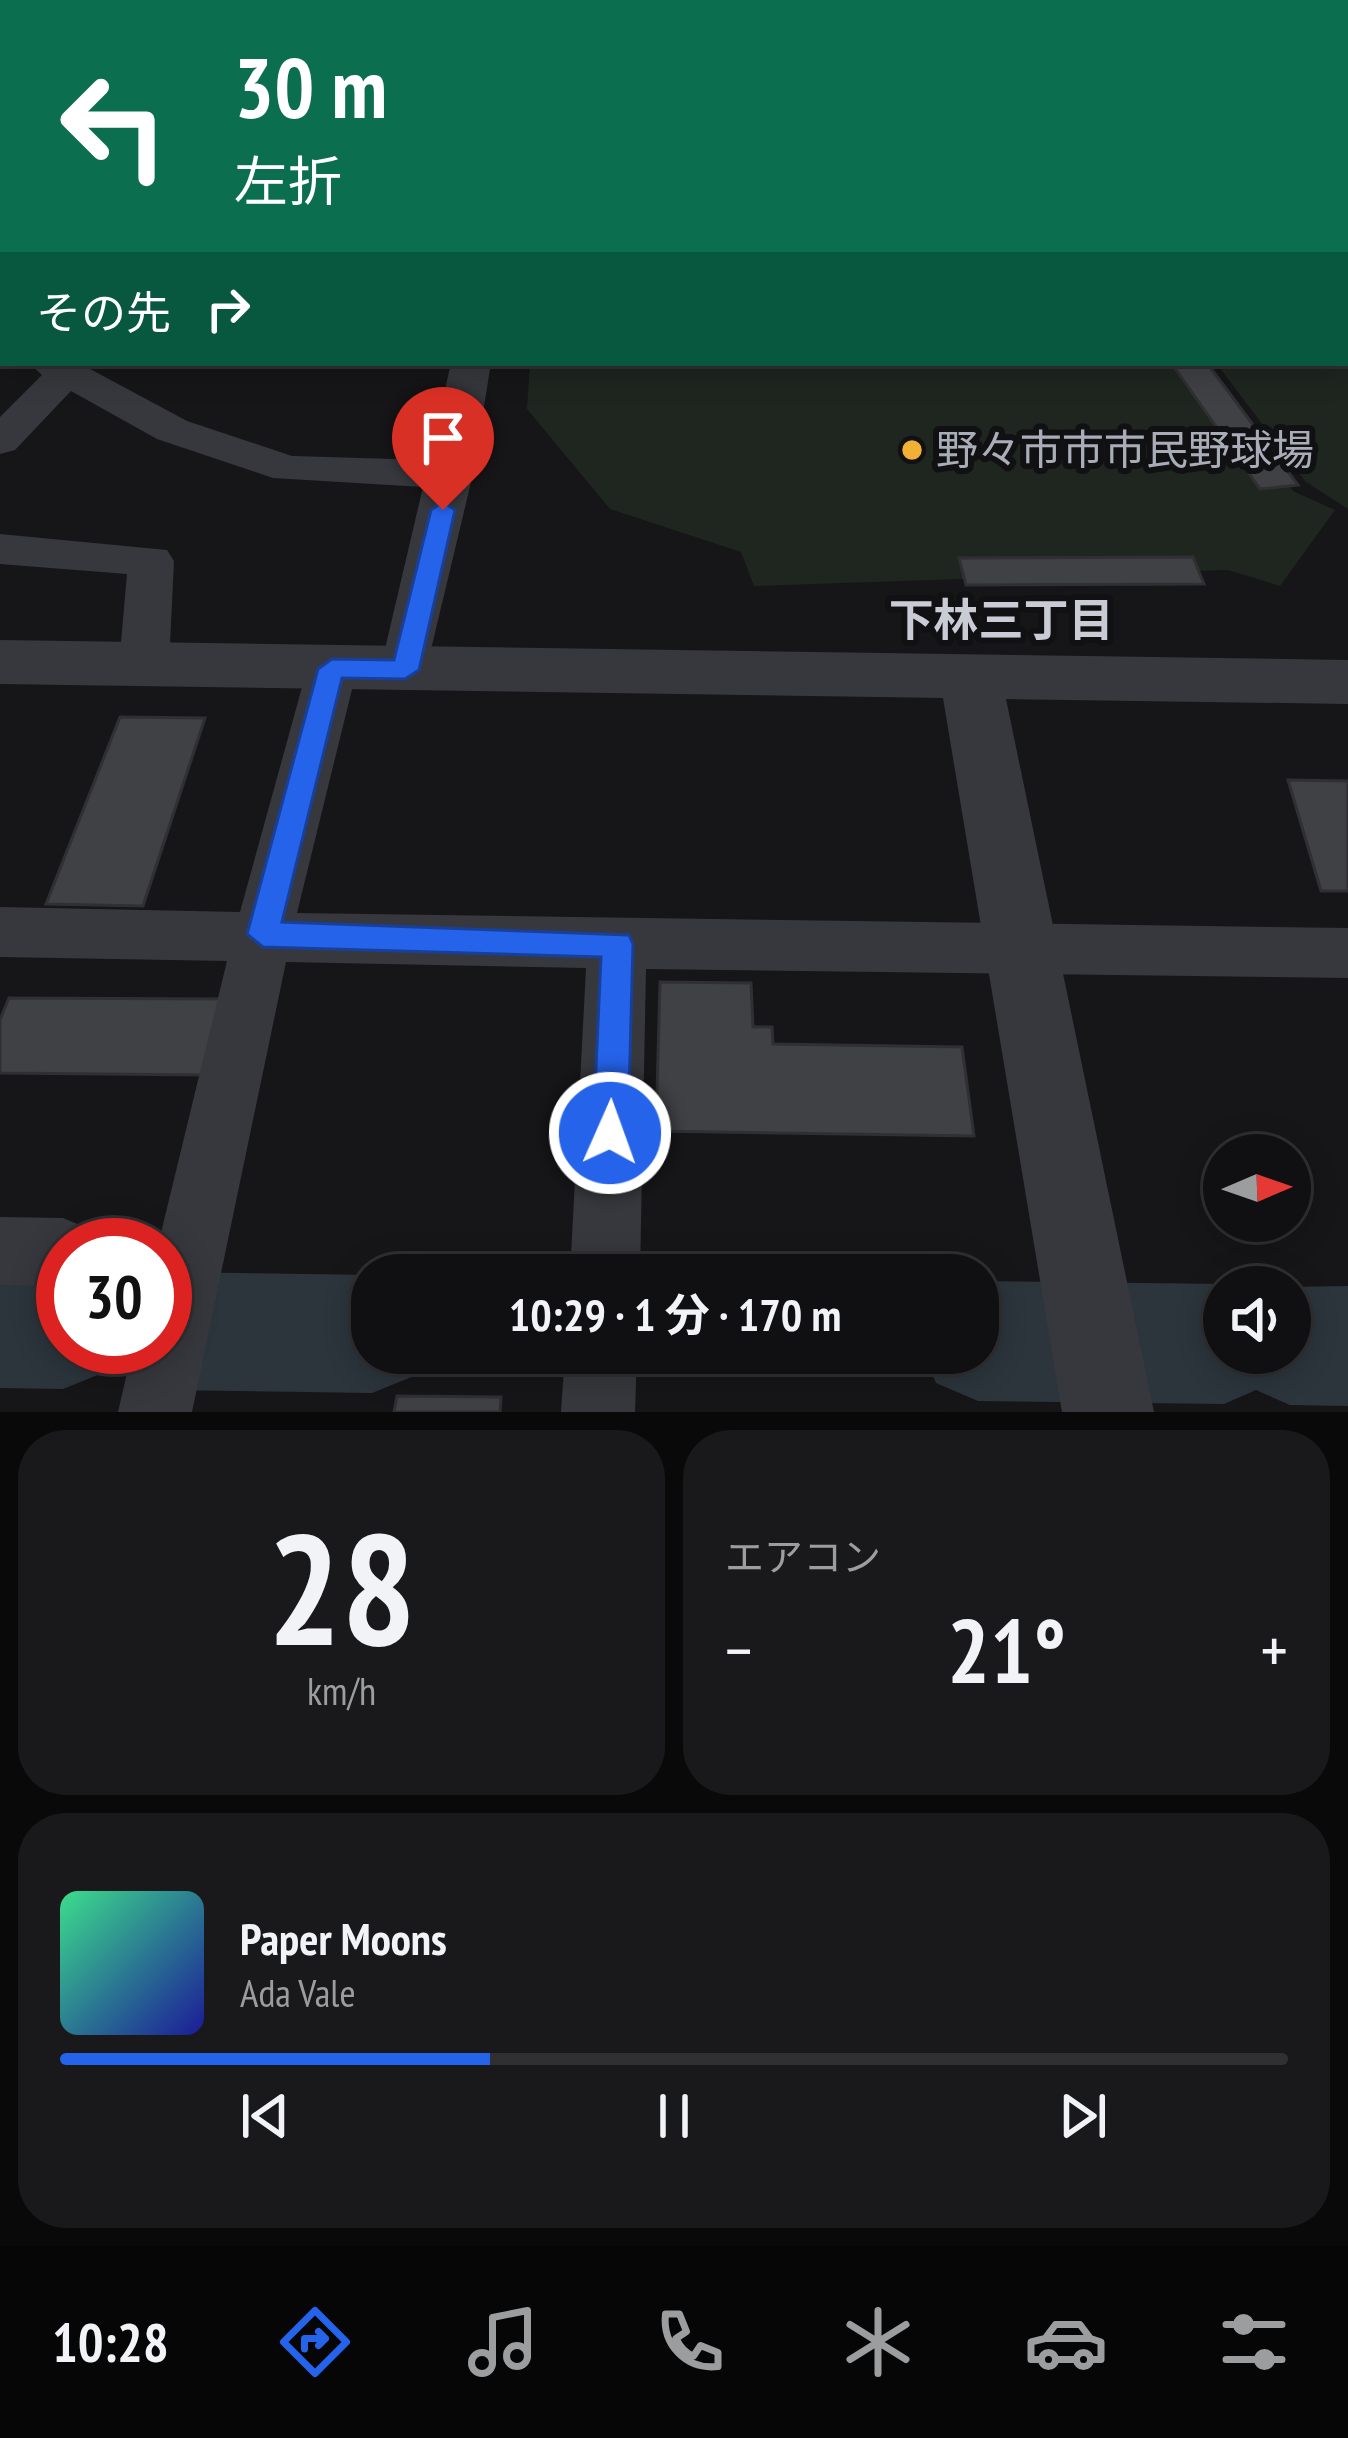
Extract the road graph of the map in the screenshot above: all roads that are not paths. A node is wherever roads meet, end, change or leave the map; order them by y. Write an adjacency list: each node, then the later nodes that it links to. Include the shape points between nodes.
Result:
1 (470, 366): 4 (street)
2 (58, 368): 3 (street); 4 (street, via 172,430 288,469)
3 (0, 441)
4 (451, 474): 9 (street)
5 (0, 549): 7 (street, via 151,562)
6 (0, 662): 7 (street)
7 (144, 665): 8 (street)
8 (332, 669): 9 (street); 13 (street)
9 (405, 670): 10 (street)
10 (971, 678): 11 (street); 15 (street)
11 (1348, 682)
12 (0, 932): 13 (street)
13 (263, 934): 14 (street); 17 (street)
14 (617, 944): 15 (street); 20 (street)
15 (1024, 953): 16 (street); 21 (street)
16 (1348, 953)
17 (192, 1218)
18 (0, 1251): 19 (street)
19 (36, 1252)
20 (606, 1254)
21 (1100, 1366)

